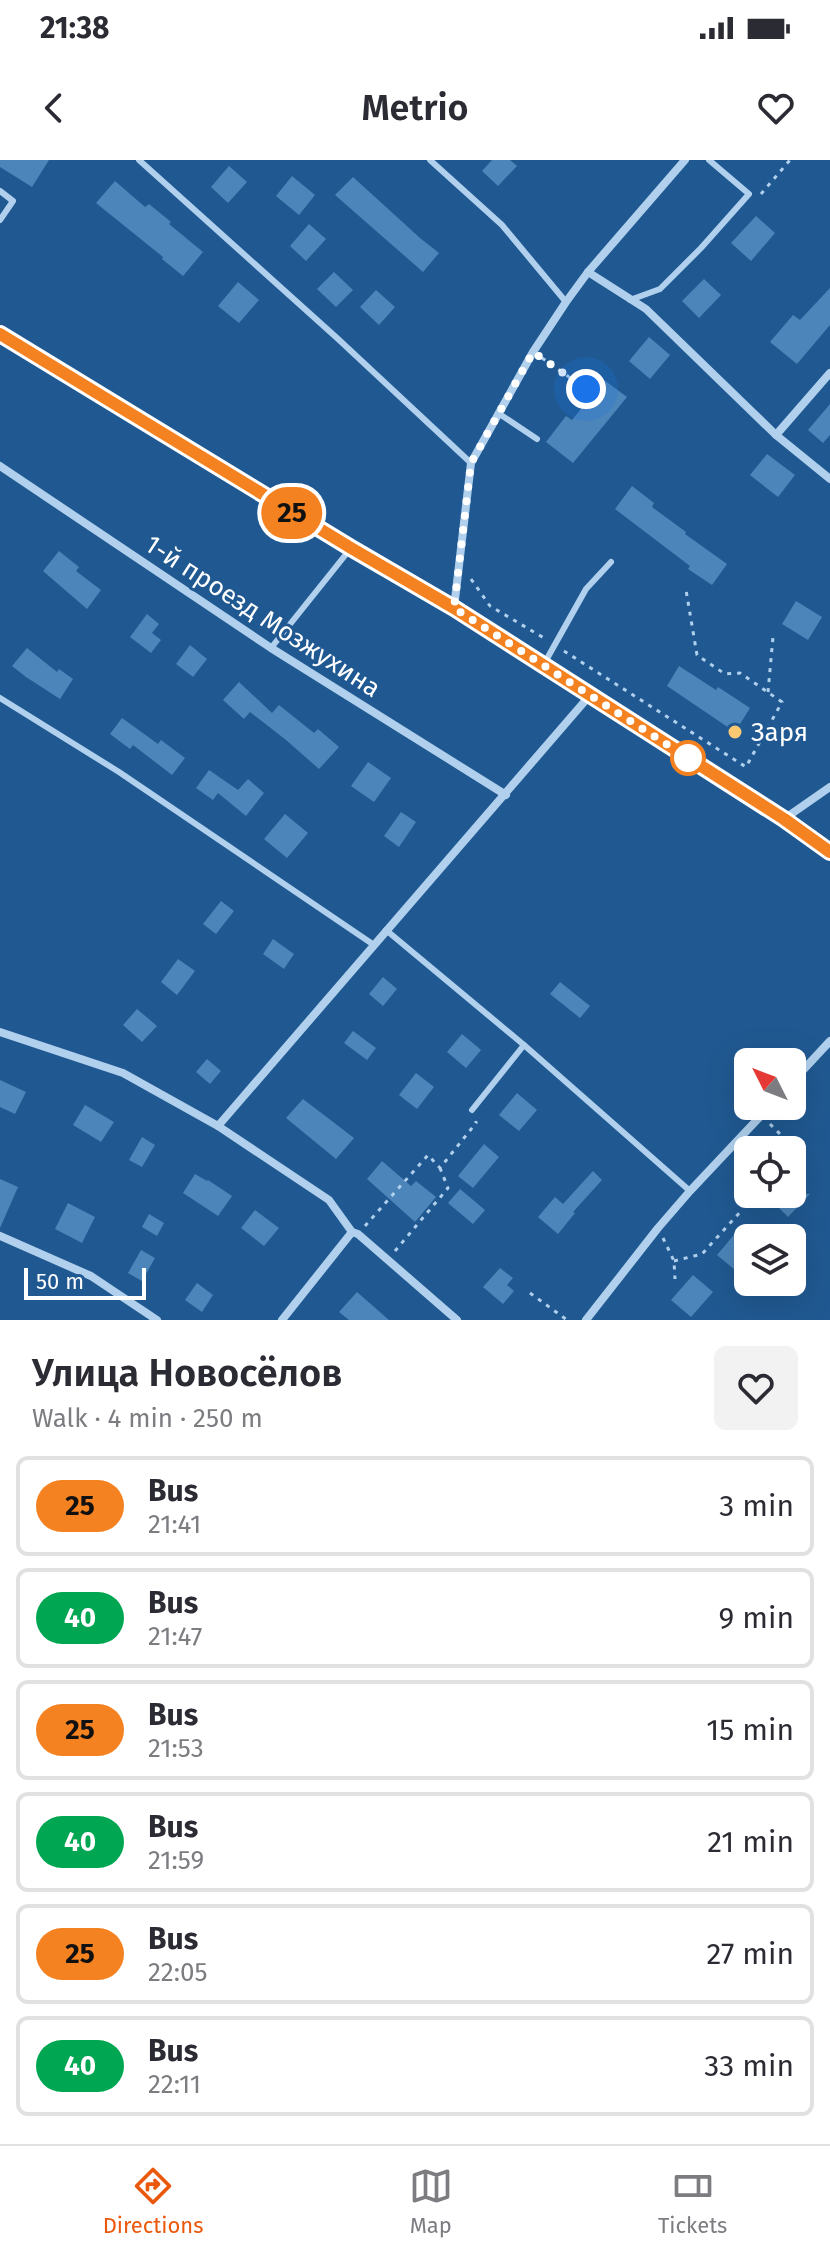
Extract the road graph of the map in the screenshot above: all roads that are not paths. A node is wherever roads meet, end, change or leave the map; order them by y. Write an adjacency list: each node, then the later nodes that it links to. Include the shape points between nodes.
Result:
1 (139, 160): 15 (lane)
2 (430, 160): 9 (lane, via 502,225)
3 (685, 160): 7 (street)
4 (709, 160): 8 (lane, via 749,194 660,289)
5 (0, 191): 6 (lane, via 13,201)
6 (0, 220)
7 (588, 272): 8 (street); 9 (street)
8 (630, 300): 13 (street, via 646,309)
9 (566, 302): 12 (street)
10 (0, 334): 18 (street)
11 (830, 373): 13 (street)
12 (498, 413): 14 (lane); 15 (street)
13 (776, 435): 17 (street)
14 (537, 439)
15 (471, 463): 20 (street)
16 (0, 466): 21 (street, 1-й проезд Мозжухина)
17 (830, 479)
18 (351, 548): 20 (street); 21 (lane)
19 (611, 562): 22 (lane, via 586,589)
20 (454, 608): 22 (street)
21 (271, 648): 26 (street, 1-й проезд Мозжухина)
22 (544, 664): 23 (street)
23 (591, 694): 26 (street); 27 (street)
24 (0, 698): 30 (lane)
25 (830, 787): 27 (street)
26 (506, 795): 29 (street)
27 (784, 819): 28 (street)
28 (830, 852)
29 (386, 930): 30 (street); 33 (lane)
30 (374, 945): 37 (street)
31 (0, 1032): 37 (street, via 123,1073)
32 (830, 1041): 34 (street)
33 (524, 1045): 35 (lane); 38 (lane)
34 (806, 1067)
35 (472, 1110)
36 (757, 1120): 38 (street)
37 (218, 1126): 39 (street, via 329,1200)
38 (690, 1191): 44 (street)
39 (355, 1233): 42 (street); 43 (street)
40 (0, 1236): 41 (street, via 91,1276)
41 (157, 1320)
42 (282, 1320)
43 (457, 1320)
44 (586, 1320)

